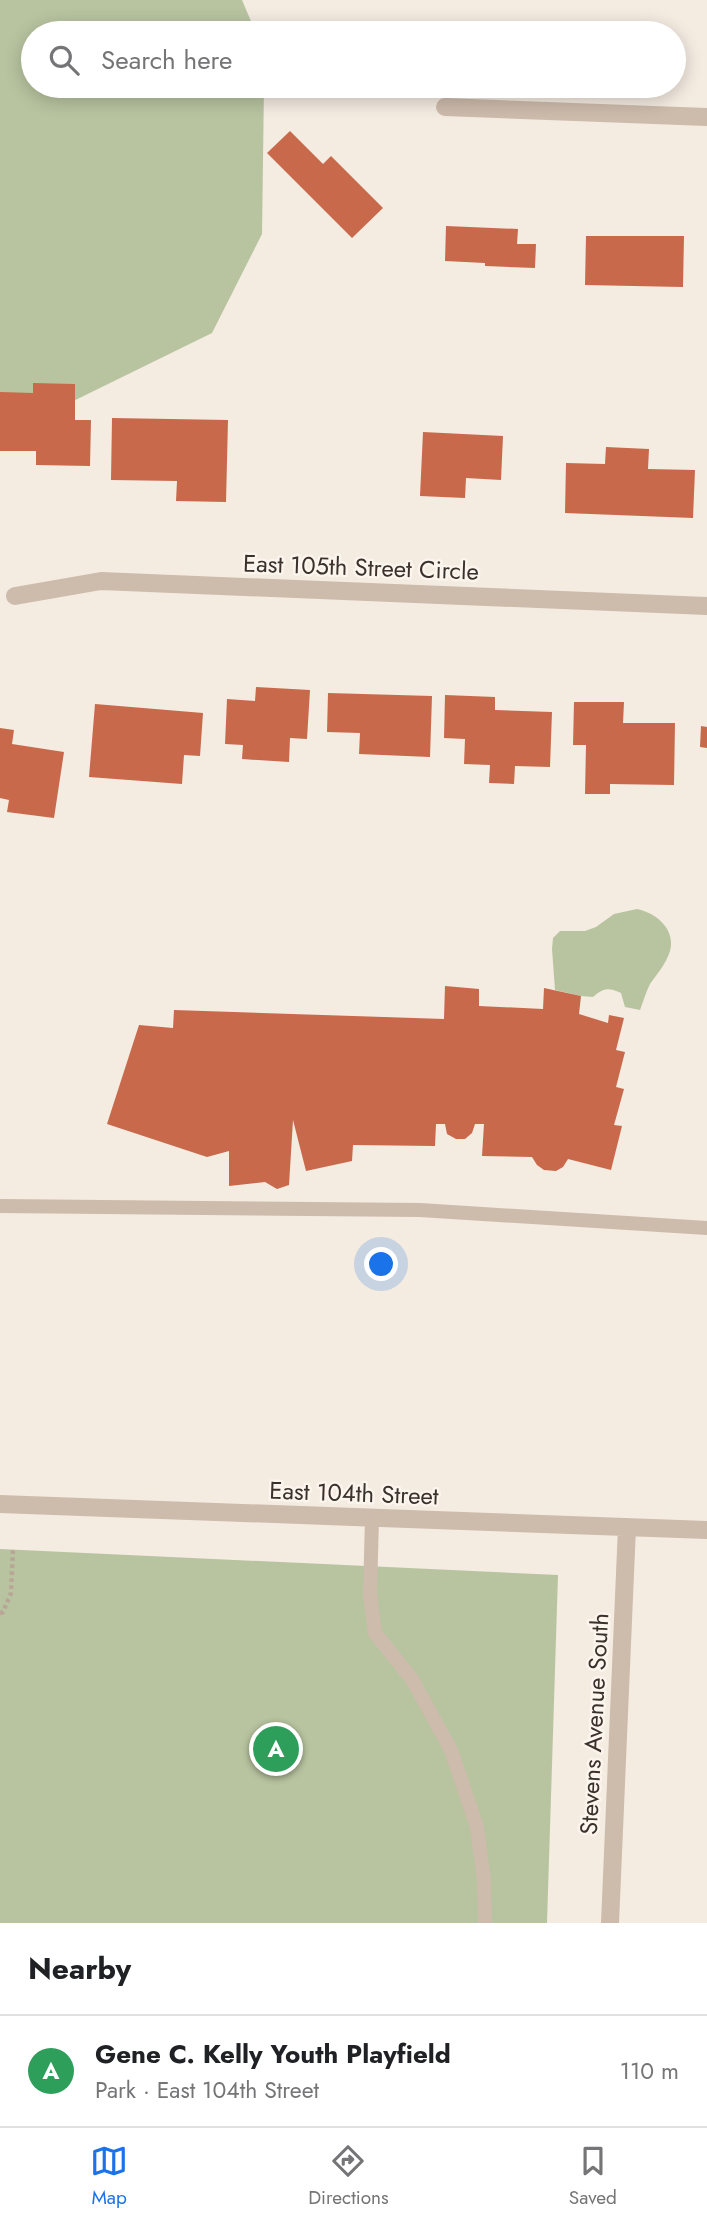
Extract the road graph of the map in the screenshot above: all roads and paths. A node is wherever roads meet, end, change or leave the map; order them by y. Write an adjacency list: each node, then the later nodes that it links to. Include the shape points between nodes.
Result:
1 (445, 107): 2 (street)
2 (707, 117)
3 (15, 596): 4 (street, East 105th Street Circle, via 101,581)
4 (707, 606)
5 (0, 1206): 6 (lane, via 420,1210)
6 (707, 1228)
7 (0, 1504): 8 (street, East 104th Street)
8 (372, 1518): 9 (street, East 104th Street); 13 (lane, via 370,1594 375,1633 412,1679 451,1750 477,1827)
9 (627, 1527): 10 (street, East 104th Street); 14 (street, Stevens Avenue South)
10 (707, 1530)
11 (13, 1548): 12 (path, via 11,1592)
12 (0, 1613)
13 (485, 1923)
14 (610, 1923)

